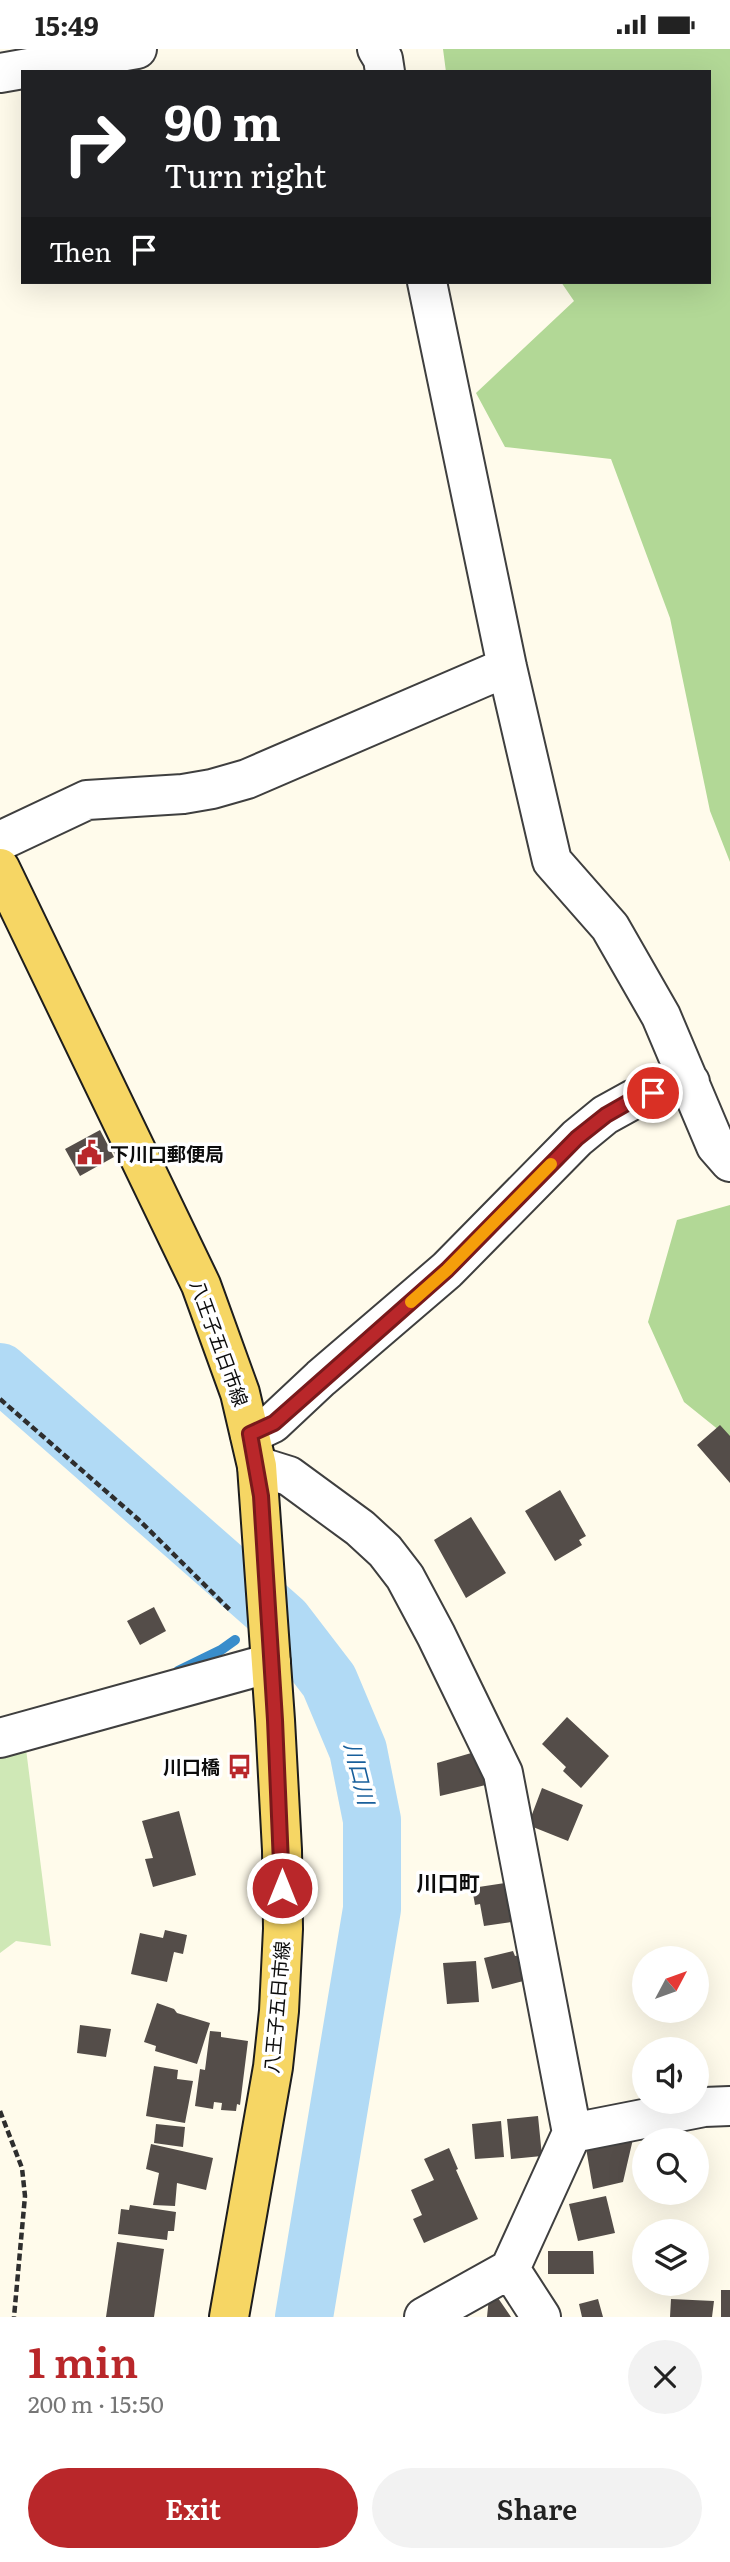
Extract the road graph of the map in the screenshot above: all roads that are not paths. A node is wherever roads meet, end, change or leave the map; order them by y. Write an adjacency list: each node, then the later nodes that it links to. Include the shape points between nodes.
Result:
1 (137, 49): 4 (street)
2 (377, 49): 3 (street)
3 (385, 70)
4 (0, 73)
5 (427, 284): 6 (street)
6 (507, 667): 7 (street, via 247,779 183,794 87,800); 9 (street, via 552,861 610,927 661,1016)
7 (0, 841)
8 (0, 868): 11 (main road, 八王子五日市線, via 201,1285 236,1380)
9 (690, 1082): 10 (street, via 716,1146); 11 (street, via 634,1099 577,1138 447,1270 274,1423)
10 (730, 1162)
11 (256, 1465): 12 (main road, 八王子五日市線); 15 (street, via 289,1476 386,1551 436,1635 503,1773)
12 (271, 1664): 13 (street); 17 (main road, 八王子五日市線, via 282,1850 279,2011)
13 (0, 1738)
14 (730, 2106): 15 (street)
15 (572, 2133): 16 (street)
16 (510, 2269): 18 (street); 19 (street)
17 (229, 2317)
18 (424, 2317)
19 (541, 2317)

